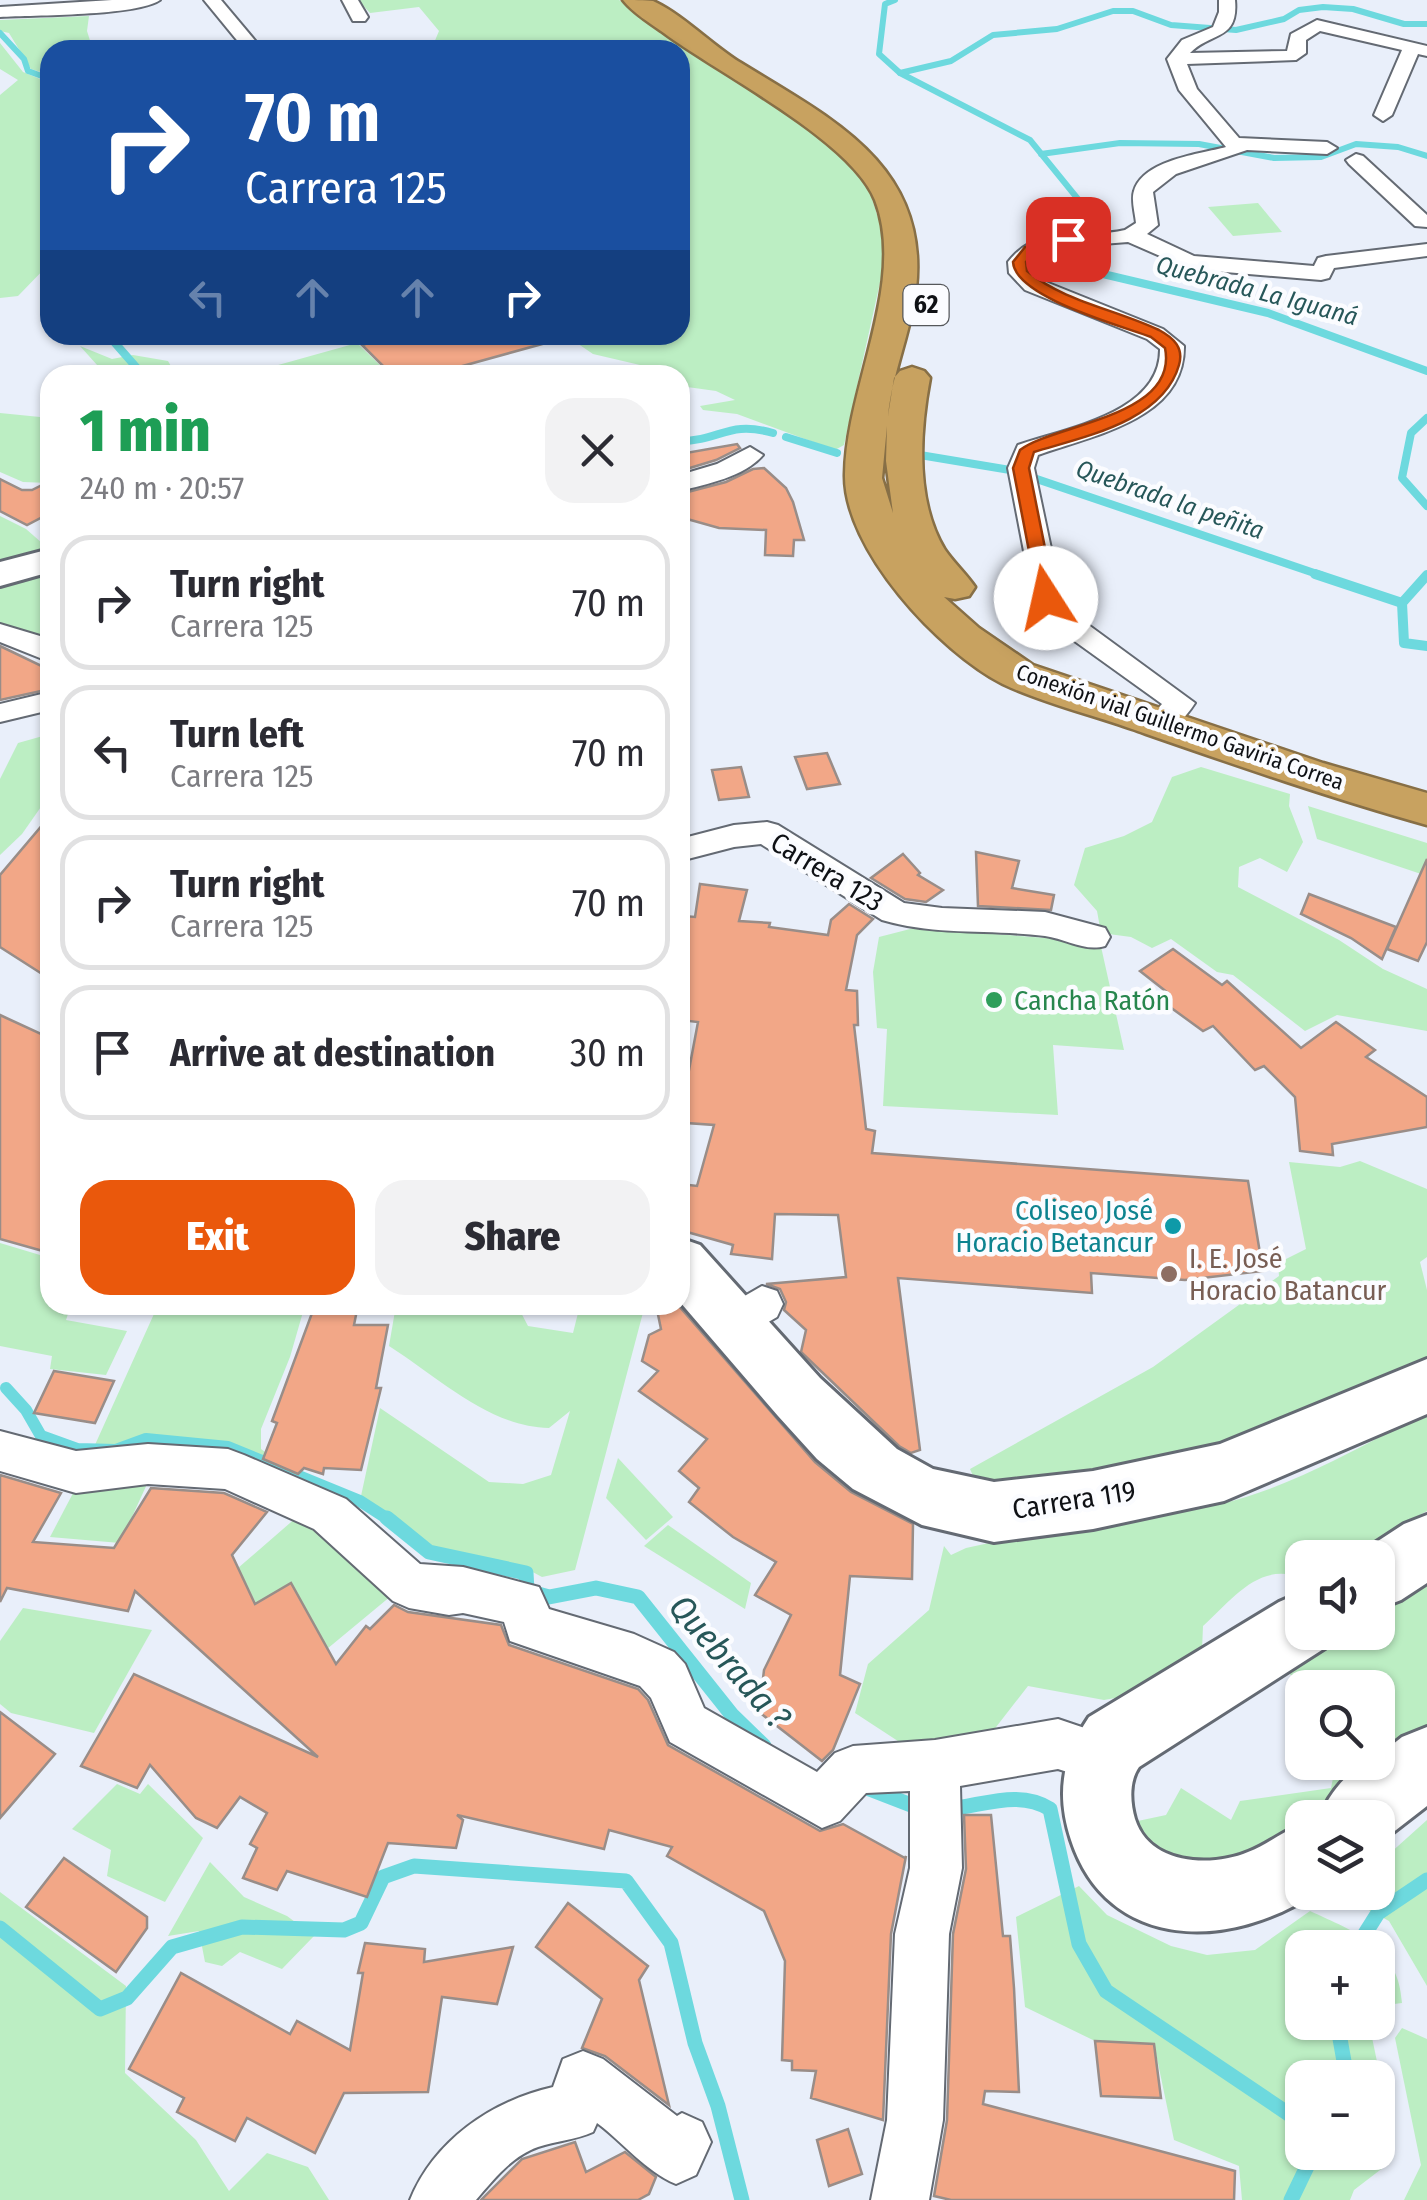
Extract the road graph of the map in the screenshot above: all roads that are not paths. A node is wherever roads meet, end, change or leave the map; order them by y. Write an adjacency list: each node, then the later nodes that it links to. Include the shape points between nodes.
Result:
1 (152, 0): 7 (street)
2 (212, 0): 9 (street)
3 (350, 0): 8 (street)
4 (634, 0): 10 (highway, Conexión vial Guillermo Gaviria Correa / 62)
5 (662, 0): 18 (highway, via 838,109 894,154)
6 (1227, 0): 13 (street, via 1222,27 1188,44)
7 (0, 12)
8 (359, 17)
9 (246, 40)
10 (689, 40)
11 (690, 41): 33 (highway, Conexión vial Guillermo Gaviria Correa / 62, via 830,130 858,153 890,197 900,288 872,394 862,478 893,561 964,637 1018,674)
12 (1420, 50): 13 (street, via 1314,26 1297,38 1297,53 1290,56); 14 (street)
13 (1176, 60): 15 (street, via 1188,90)
14 (1383, 115)
15 (1235, 144): 16 (street); 22 (street, via 1238,149 1148,181 1147,225)
16 (1326, 148)
17 (1356, 160): 20 (street)
18 (918, 184)
19 (1413, 185): 20 (street)
20 (1385, 188): 21 (street)
21 (1422, 222)
22 (1133, 236): 23 (street, via 1190,262 1321,273 1326,263); 33 (street, via 1059,240 1030,250 1020,262 1033,286 1156,334 1174,354 1158,390 1108,424 1027,450 1023,475 1046,598)
23 (1427, 250)
24 (933, 268): 33 (highway, Conexión vial Guillermo Gaviria Correa / 62, via 908,398 904,466 923,546 960,594 1014,636)
25 (750, 455): 26 (street)
26 (690, 480)
27 (40, 563): 28 (street)
28 (0, 574)
29 (0, 633): 30 (street)
30 (40, 645)
31 (40, 703): 32 (street)
32 (0, 713)
33 (1170, 713): 34 (highway, Conexión vial Guillermo Gaviria Correa / 62, via 1354,758); 35 (highway, Conexión vial Guillermo Gaviria Correa / 62, via 1307,774)
34 (1427, 788)
35 (1427, 810)
36 (690, 847): 37 (street, Carrera 123, via 767,833 894,912 985,918)
37 (1093, 937)
38 (690, 1269): 39 (street, Carrera 119, via 749,1313 799,1397 875,1469 922,1496 994,1512 1093,1500 1224,1472)
39 (1427, 1386)
40 (0, 1451): 46 (street, via 76,1472 148,1464 228,1470 330,1514 409,1585 522,1603 527,1626 657,1668 687,1725 804,1796 822,1803 842,1782)
41 (1427, 1546): 42 (street)
42 (1395, 1567)
43 (1285, 1636): 44 (street, via 1114,1742)
44 (1102, 1758): 46 (street, via 1058,1744); 48 (street, via 1096,1801 1106,1842 1118,1862 1158,1890 1224,1898)
45 (1427, 1762): 47 (street)
46 (936, 1792): 51 (street, via 915,2120)
47 (1377, 1800)
48 (1285, 1871)
49 (682, 2142): 50 (street, via 676,2155 583,2079 573,2112 544,2114 494,2138)
50 (439, 2200)
51 (900, 2200)

